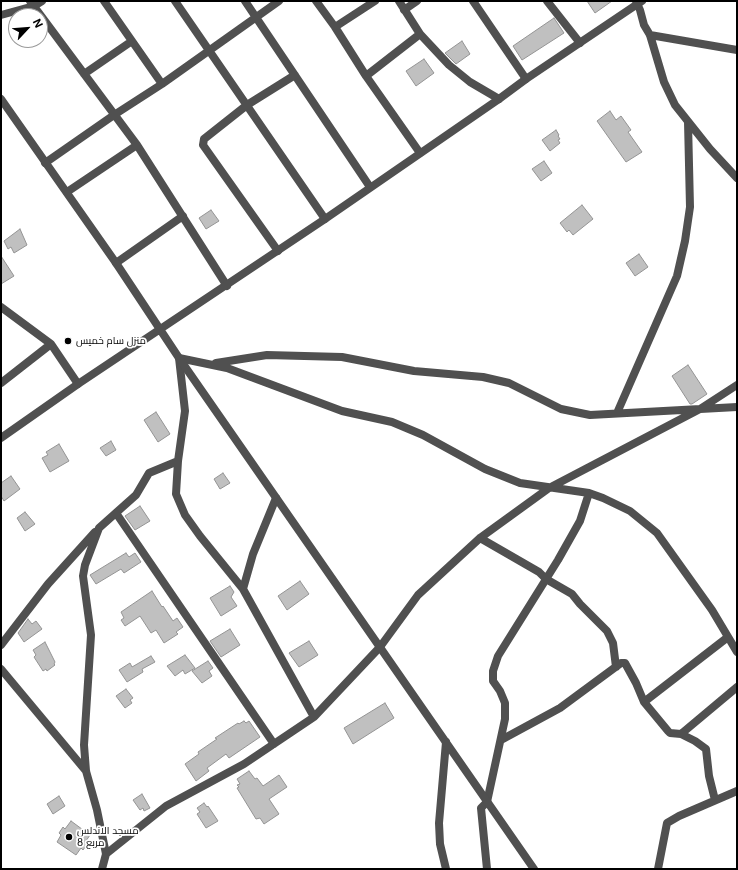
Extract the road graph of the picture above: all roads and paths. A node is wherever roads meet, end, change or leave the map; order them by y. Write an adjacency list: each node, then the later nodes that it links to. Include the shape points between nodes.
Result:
1 (42, 1): 13 (street)
2 (104, 1): 20 (street)
3 (175, 1): 23 (street)
4 (245, 1): 16 (street)
5 (279, 1): 16 (street)
6 (316, 1): 17 (street)
7 (375, 1): 17 (street)
8 (399, 1): 14 (street)
9 (417, 1): 14 (street)
10 (473, 1): 27 (street)
11 (547, 1): 21 (street)
12 (638, 2): 19 (street, via 644,25); 21 (street)
13 (32, 3): 15 (street); 24 (street)
14 (404, 10): 18 (street)
15 (1, 15)
16 (256, 18): 23 (street); 25 (street)
17 (335, 27): 26 (street)
18 (420, 34): 26 (street); 29 (street, via 459,74)
19 (650, 35): 22 (street); 33 (street, via 664,82 675,105)
20 (132, 41): 24 (street); 28 (street)
21 (580, 43): 27 (street)
22 (737, 50)
23 (209, 51): 28 (street); 31 (street)
24 (84, 74): 32 (street)
25 (295, 76): 31 (street); 38 (street)
26 (366, 76): 35 (street)
27 (526, 79): 29 (street)
28 (162, 84): 32 (street)
29 (499, 99): 35 (street)
30 (2, 103): 36 (street)
31 (247, 105): 41 (street); 42 (street, via 204,140 203,145)
32 (114, 115): 34 (street); 36 (street)
33 (688, 122): 37 (street); 55 (street, via 690,207 679,269)
34 (137, 145): 39 (street); 40 (street)
35 (420, 153): 38 (street)
36 (45, 163): 39 (street)
37 (736, 176)
38 (370, 187): 41 (street)
39 (67, 192): 43 (street)
40 (183, 216): 43 (street); 44 (street)
41 (325, 219): 42 (street)
42 (278, 251): 44 (street)
43 (116, 263): 46 (street)
44 (227, 286): 46 (street)
45 (1, 307): 47 (street)
46 (160, 330): 48 (street); 51 (street)
47 (51, 344): 50 (street); 51 (street)
48 (179, 358): 49 (street); 57 (street, via 185,410); 60 (street)
49 (210, 364): 55 (street, via 268,355 342,358 414,371 509,382 561,409 590,415); 58 (street, via 342,410 392,422 423,435 485,469 520,483)
50 (1, 383)
51 (78, 384): 56 (street)
52 (737, 385): 54 (street)
53 (737, 407): 54 (street)
54 (700, 409): 55 (street); 58 (street)
55 (617, 413)
56 (1, 438)
57 (178, 461): 61 (street, via 148,473 136,495); 65 (street, via 176,494 186,515)
58 (549, 488): 59 (street); 63 (street)
59 (590, 493): 64 (street, via 580,521); 66 (street, via 630,511 657,533 712,610)
60 (276, 498): 65 (street, via 253,554); 68 (street)
61 (116, 513): 62 (street); 78 (street)
62 (99, 528): 67 (street, via 48,584); 79 (street, via 83,576 91,635 84,745)
63 (480, 538): 64 (street, via 539,572); 68 (street, via 418,595)
64 (546, 579): 70 (street, via 572,594 607,631 613,643); 76 (street, via 498,656 493,671 493,681 505,703)
65 (243, 589): 74 (street)
66 (728, 637): 69 (street); 73 (street)
67 (1, 645)
68 (380, 647): 74 (street); 77 (street)
69 (737, 652)
70 (616, 666): 73 (street, via 621,663 628,666); 76 (street, via 560,708)
71 (1, 669): 79 (street)
72 (737, 688): 75 (street)
73 (644, 702): 75 (street, via 668,732)
74 (314, 716): 78 (street)
75 (681, 734): 81 (street, via 706,749)
76 (501, 740): 82 (street)
77 (446, 742): 82 (street); 85 (street, via 439,823 440,844)
78 (274, 744): 83 (street, via 244,764 166,806)
79 (86, 772): 83 (street)
80 (737, 791): 81 (street)
81 (715, 800): 88 (street, via 667,823)
82 (487, 802): 86 (street, via 482,808); 87 (street)
83 (106, 854): 84 (street)
84 (102, 869)
85 (446, 869)
86 (487, 869)
87 (534, 869)
88 (658, 869)

